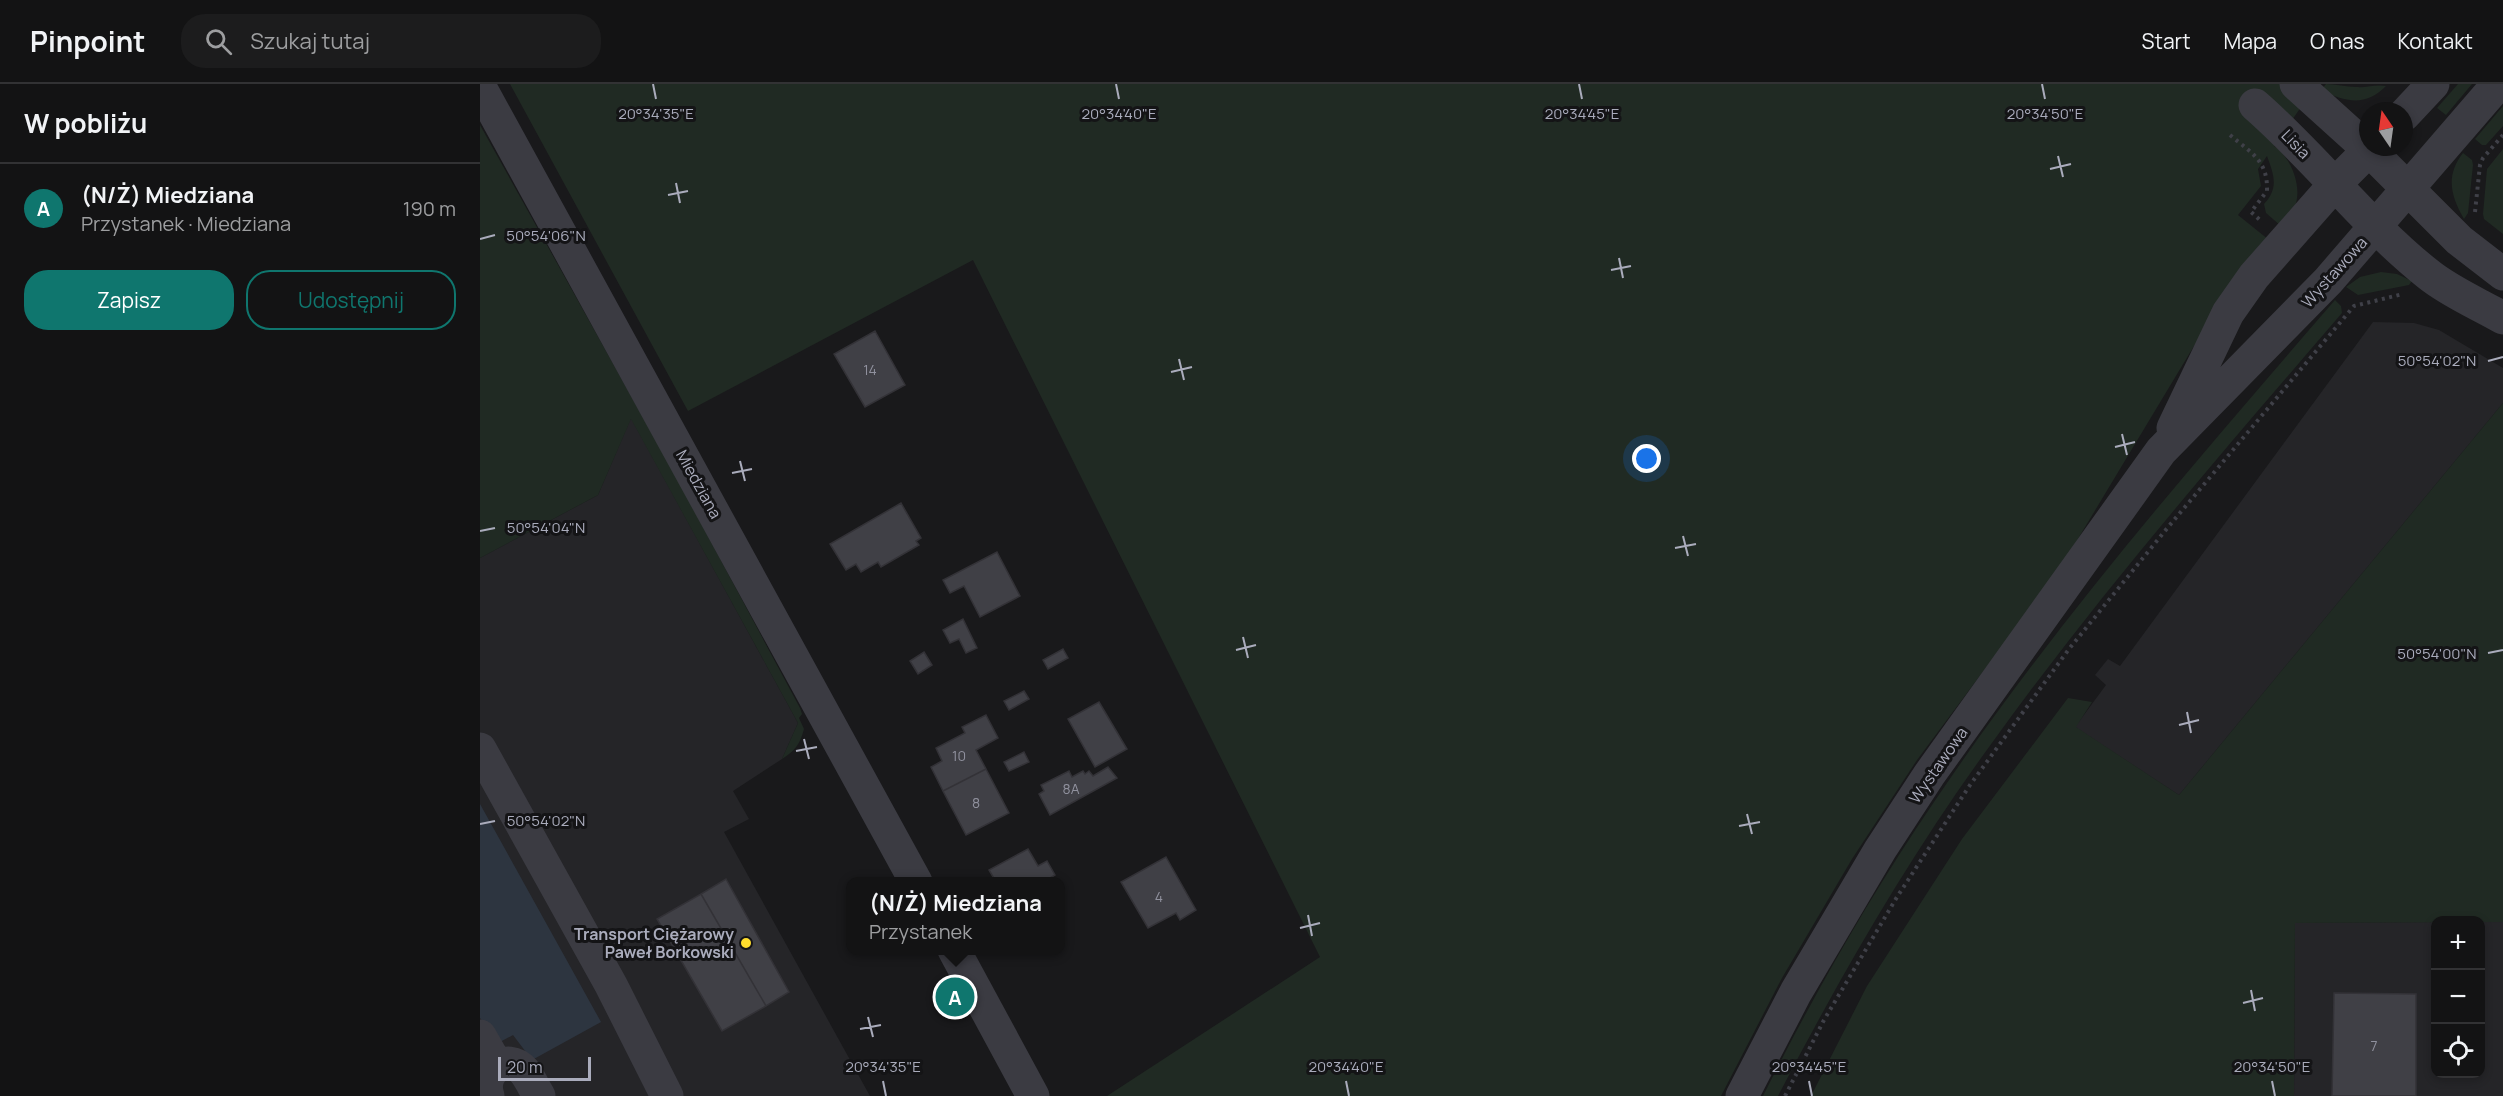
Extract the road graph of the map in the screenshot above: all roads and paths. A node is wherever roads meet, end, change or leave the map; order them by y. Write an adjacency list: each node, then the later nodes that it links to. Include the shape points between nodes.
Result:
1 (2296, 84): 9 (street)
2 (2433, 84): 6 (street)
3 (2498, 84): 13 (street, Wystawowa)
4 (480, 87): 22 (street, Miedziana)
5 (2255, 105): 12 (street, Lisia)
6 (2413, 105)
7 (2230, 135): 14 (path, via 2266,171 2267,190)
8 (2503, 135): 15 (path, via 2480,165)
9 (2359, 139)
10 (2364, 156): 12 (street, Wystawowa)
11 (2377, 156): 13 (street)
12 (2335, 184): 16 (street, Lisia); 20 (street, Wystawowa, via 2254,276 2228,313)
13 (2407, 189): 16 (street, Wystawowa); 17 (street, via 2459,240)
14 (2251, 212)
15 (2474, 221)
16 (2375, 226): 19 (street, Lisia, via 2429,275); 20 (street, Wystawowa, via 2328,281)
17 (2503, 274)
18 (2406, 294): 31 (path, via 2354,306 2069,649 1970,785 1897,897 1824,1020)
19 (2503, 318)
20 (2162, 451): 30 (street, Wystawowa, via 1929,775 1880,850 1796,992)
21 (480, 749): 26 (street, via 611,985)
22 (913, 877)
23 (956, 955): 29 (street)
24 (480, 1036): 25 (street)
25 (496, 1064): 27 (street, via 485,1081); 28 (street, via 515,1065 524,1070)
26 (663, 1095)
27 (488, 1096)
28 (538, 1096)
29 (1033, 1096)
30 (1742, 1096)
31 (1785, 1096)

